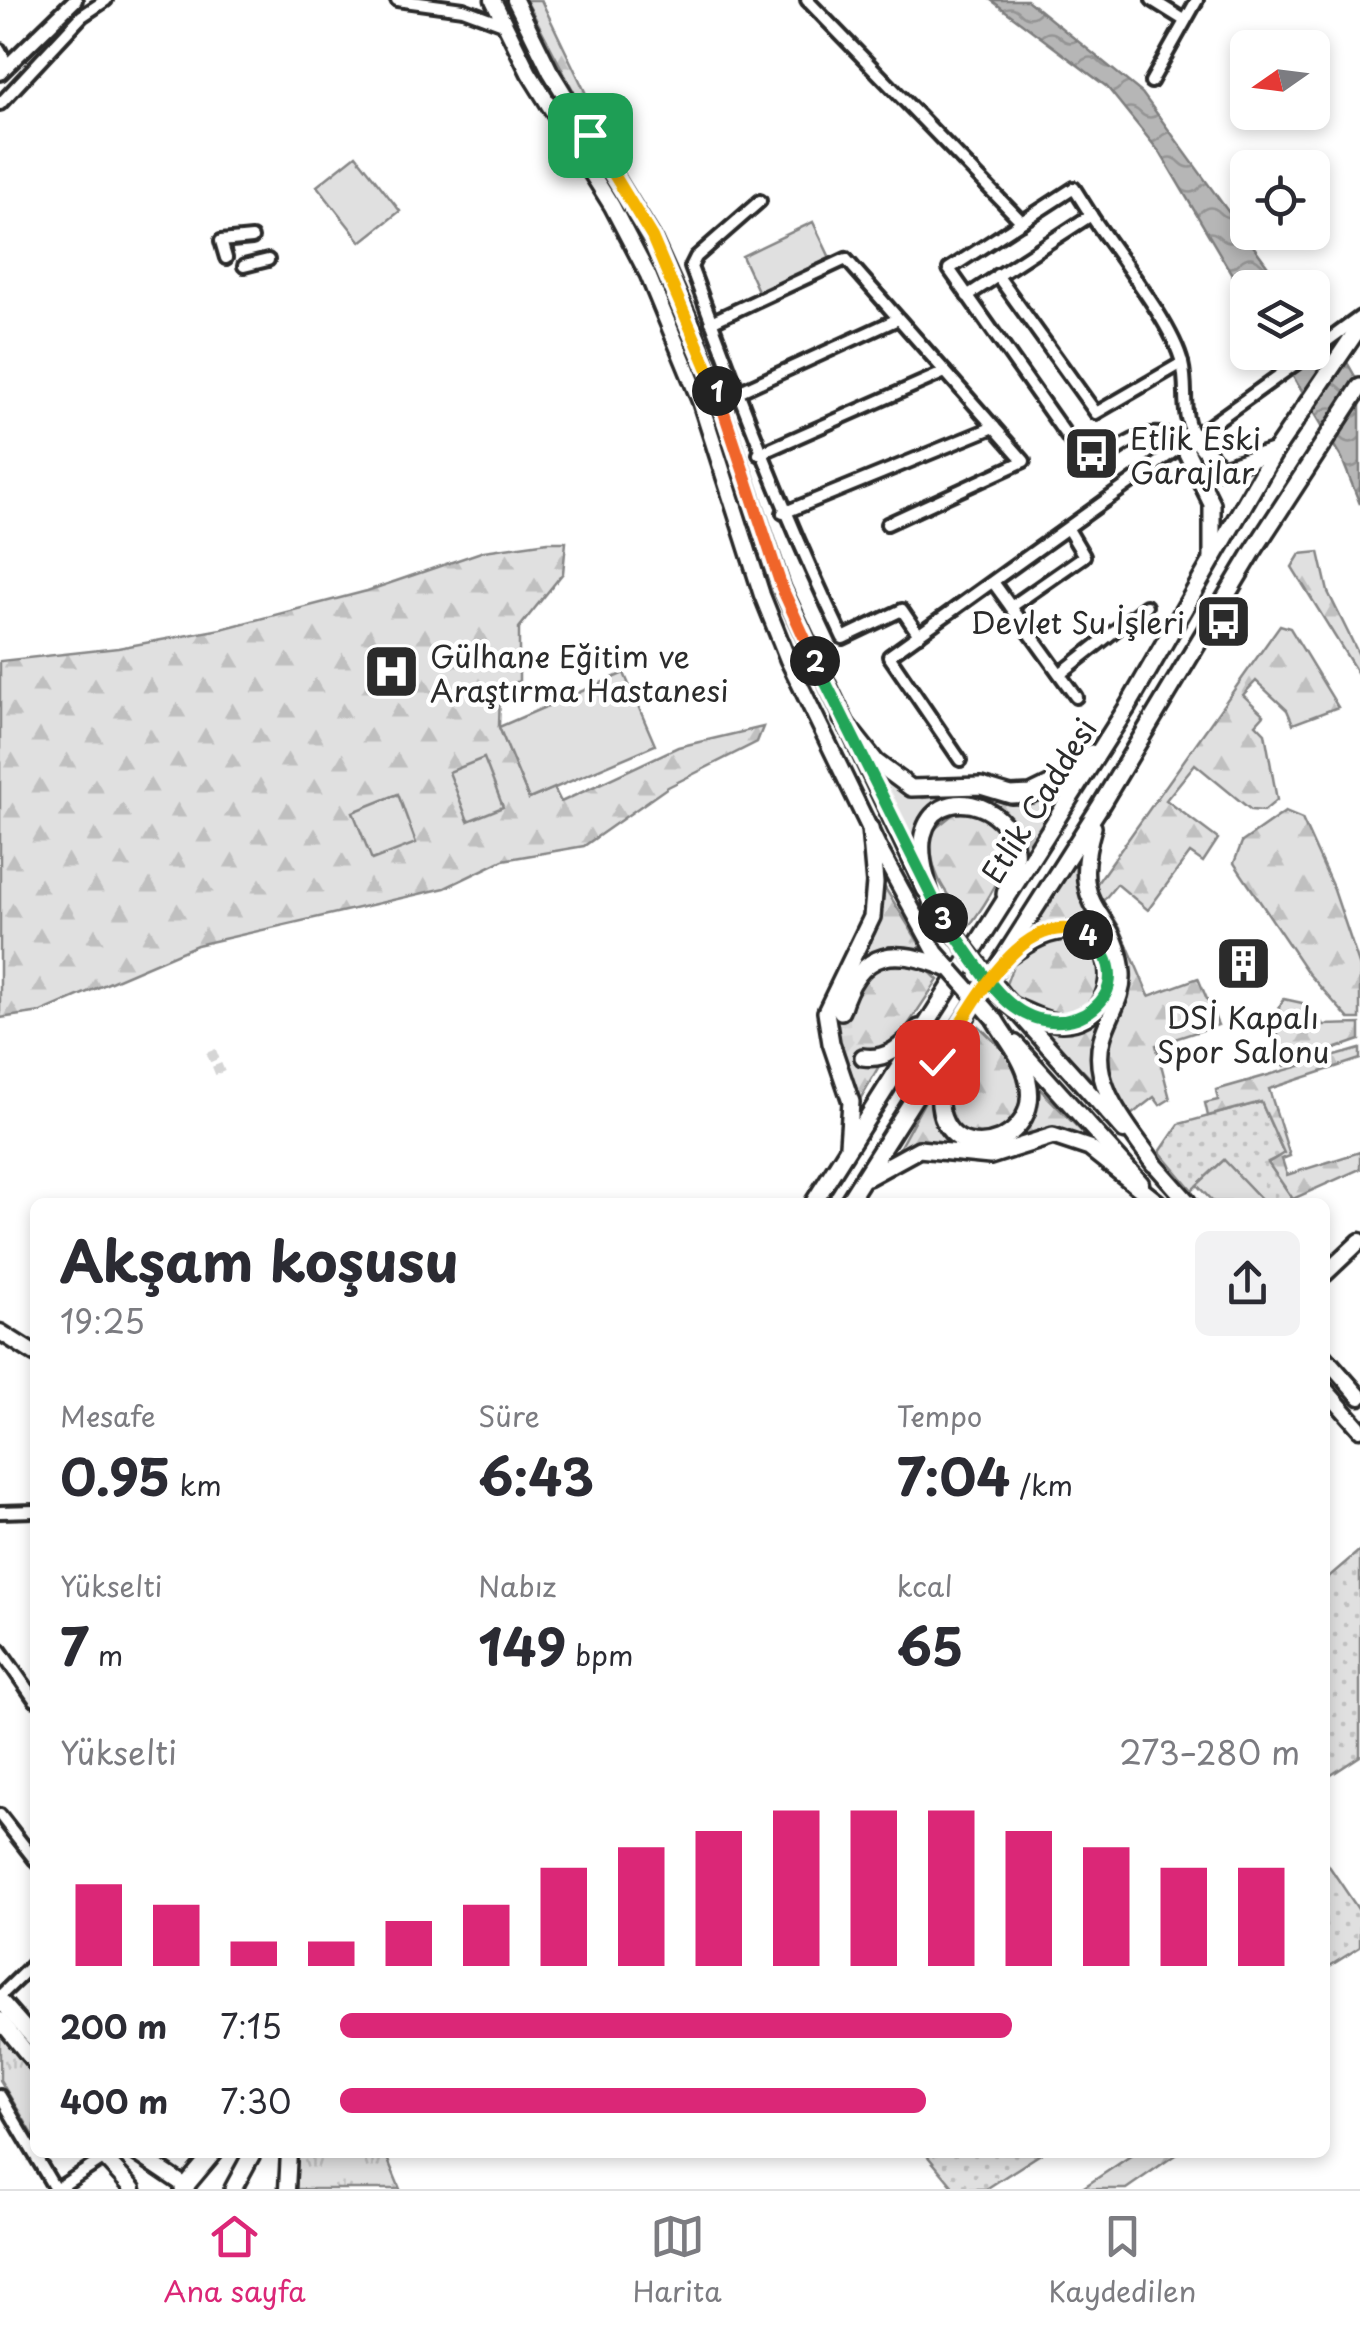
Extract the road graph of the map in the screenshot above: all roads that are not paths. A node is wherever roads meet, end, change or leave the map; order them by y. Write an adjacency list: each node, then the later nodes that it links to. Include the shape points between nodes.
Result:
1 (75, 0): 14 (street)
2 (106, 0): 16 (street, via 82,16)
3 (397, 0): 10 (street)
4 (466, 0): 10 (street)
5 (494, 0): 12 (main road)
6 (514, 0): 51 (main road, via 652,237 701,348 782,588)
7 (807, 0): 19 (street)
8 (1152, 0): 11 (street)
9 (1197, 0): 11 (street)
10 (451, 7): 12 (street)
11 (1184, 20): 15 (street)
12 (506, 25): 55 (main road, via 648,275 700,401 775,630)
13 (0, 50): 14 (street)
14 (3, 70)
15 (1151, 82)
16 (0, 104)
17 (760, 201): 28 (street, via 691,267)
18 (1091, 215): 19 (street, via 1074,188); 24 (street); 32 (street)
19 (1022, 222): 25 (street, via 949,269)
20 (252, 238): 21 (street, via 221,241)
21 (226, 258)
22 (268, 260): 23 (street)
23 (244, 266)
24 (997, 275): 25 (street); 32 (street, via 1096,413)
25 (966, 296): 38 (street, via 1090,469 1156,432)
26 (1360, 317): 30 (street)
27 (898, 320): 28 (street, via 846,259); 34 (street); 36 (street)
28 (711, 322): 36 (street)
29 (1360, 326): 30 (main road)
30 (1340, 341): 31 (street); 39 (main road, Etlik Caddesi)
31 (1330, 345)
32 (1182, 363): 38 (street)
33 (1287, 370): 38 (street)
34 (945, 372): 37 (street); 40 (street)
35 (1360, 387): 54 (main road, Etlik Caddesi)
36 (736, 393): 40 (street)
37 (994, 427): 41 (street); 42 (street, via 1024,461)
38 (1190, 444): 39 (main road, via 1220,469); 43 (street); 44 (main road, via 1212,504)
39 (1274, 452): 44 (main road, Etlik Caddesi)
40 (759, 454): 41 (street)
41 (783, 514): 48 (street, via 843,638 902,610)
42 (886, 524)
43 (1068, 528): 45 (street); 47 (street, via 1084,556)
44 (1212, 557): 52 (main road, Etlik Caddesi)
45 (993, 582): 47 (street); 48 (street)
46 (1146, 606): 49 (street)
47 (1011, 607): 49 (street)
48 (919, 635): 53 (street, via 889,656)
49 (1060, 674): 50 (street)
50 (1076, 697)
51 (842, 718): 52 (main road, via 876,762 911,788 980,786 1011,795 1050,788); 56 (main road)
52 (1112, 733): 57 (main road, Etlik Caddesi)
53 (960, 760)
54 (1099, 808): 59 (main road, Etlik Caddesi); 68 (main road, via 1084,882 1122,976 1102,1038 1102,1075 1112,1103)
55 (870, 828): 58 (main road); 67 (main road, via 872,917 826,1012 851,1102)
56 (932, 904): 57 (main road, via 922,839 937,812 959,802 990,810 1011,832 1016,852); 62 (main road, bridge)
57 (997, 917): 61 (main road, Etlik Caddesi)
58 (930, 956): 60 (main road); 63 (main road, via 900,953 877,960 856,980)
59 (1003, 960): 62 (main road, via 1054,929 1086,933 1101,946 1110,978 1096,1008 1067,1022); 65 (main road, Etlik Caddesi)
60 (950, 970): 64 (main road, bridge)
61 (945, 1000): 66 (main road, via 899,1047 884,1056); 67 (main road, Etlik Caddesi)
62 (1010, 1005): 68 (main road)
63 (842, 1012)
64 (994, 1020): 65 (main road, via 1030,1091 1020,1125 994,1142 963,1140 945,1124 936,1097); 73 (main road)
65 (960, 1028): 69 (main road, Etlik Caddesi)
66 (863, 1056)
67 (846, 1153): 70 (main road, Etlik Caddesi)
68 (1154, 1164): 74 (main road)
69 (860, 1183): 71 (main road, Etlik Caddesi); 72 (main road, via 919,1149 990,1156 1053,1136 1089,1148)
70 (817, 1198)
71 (851, 1198)
72 (1153, 1198)
73 (1154, 1198)
74 (1184, 1198)
75 (1360, 1241): 76 (main road)
76 (1330, 1269)
77 (0, 1332): 78 (main road)
78 (30, 1351)
79 (1330, 1363): 81 (main road)
80 (1330, 1395): 82 (main road)
81 (1360, 1398)
82 (1360, 1429)
83 (30, 1511): 84 (street)
84 (0, 1512)
85 (0, 1650): 86 (street)
86 (30, 1693)
87 (0, 1815): 88 (street)
88 (30, 1854)
89 (30, 1967): 90 (street)
90 (0, 1998): 92 (main road)
91 (0, 2020): 93 (main road)
92 (30, 2034)
93 (30, 2057)
94 (0, 2096): 95 (street)
95 (30, 2146)
96 (37, 2158): 104 (street)
97 (98, 2158): 104 (street)
98 (103, 2158): 105 (main road)
99 (143, 2158): 103 (main road)
100 (209, 2158): 103 (main road)
101 (250, 2158): 107 (main road)
102 (289, 2158): 108 (main road)
103 (185, 2188): 106 (main road)
104 (56, 2189)
105 (132, 2189)
106 (206, 2189)
107 (234, 2189)
108 (287, 2189)

